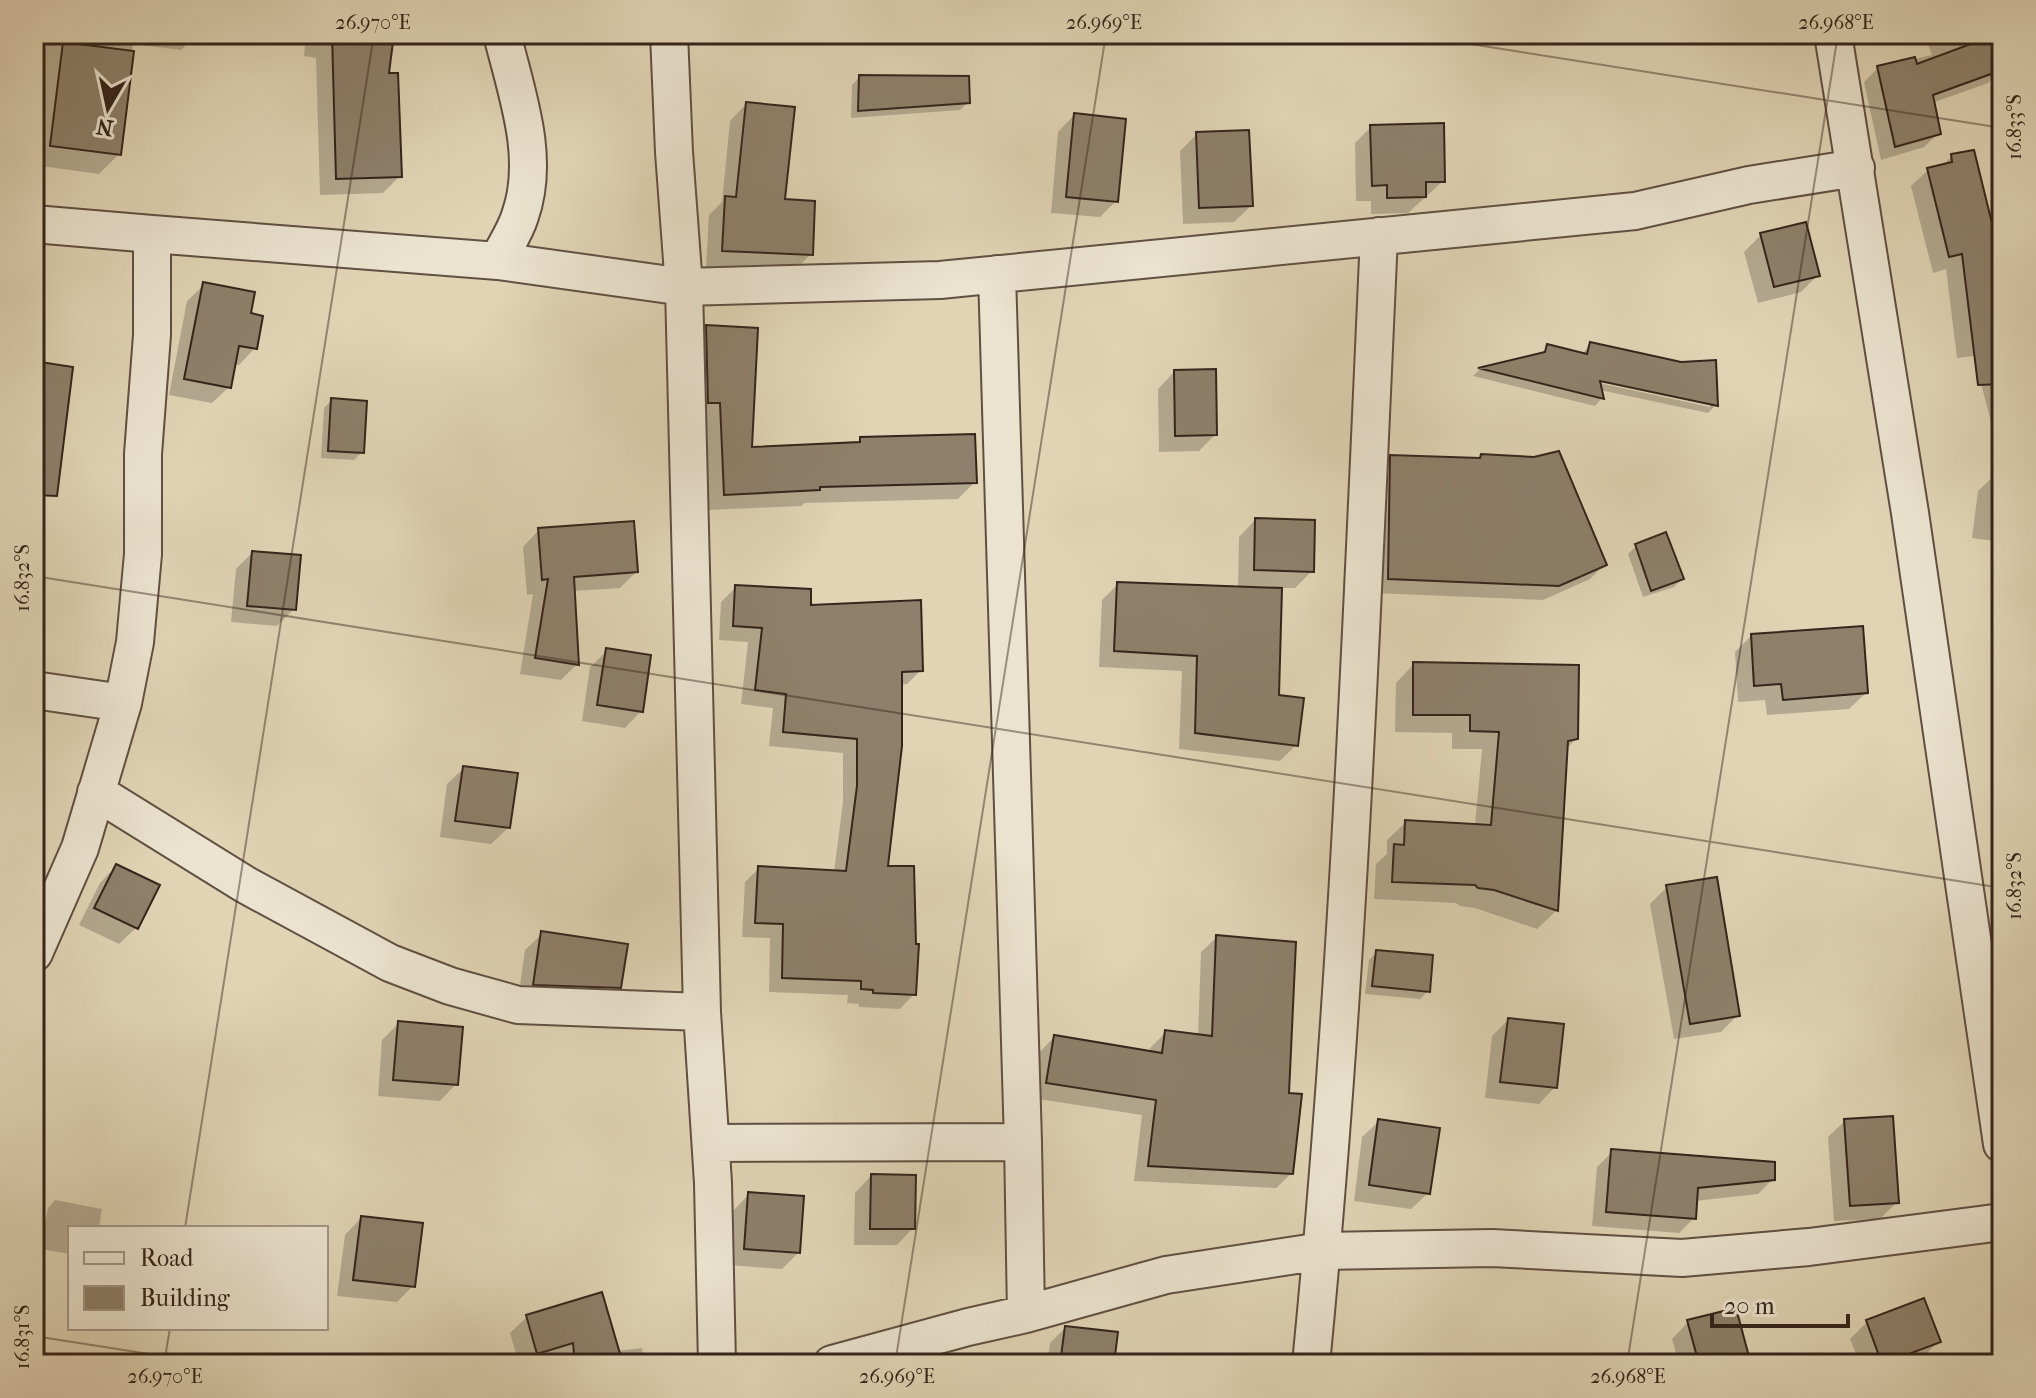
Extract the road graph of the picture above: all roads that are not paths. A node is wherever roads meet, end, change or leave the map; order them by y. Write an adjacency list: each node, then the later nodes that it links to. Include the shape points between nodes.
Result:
1 (502, 34): 8 (street, via 525,131 529,174 520,216)
2 (669, 34): 10 (street)
3 (1833, 34): 4 (street)
4 (1856, 168): 7 (street, via 1635,211); 18 (street)
5 (34, 224): 6 (street)
6 (152, 234): 8 (street); 12 (street, via 143,554)
7 (1379, 236): 9 (street); 20 (street, via 1356,748)
8 (498, 261): 10 (street)
9 (997, 274): 10 (street); 16 (street)
10 (684, 287): 15 (street)
11 (34, 690): 12 (street)
12 (123, 703): 13 (street)
13 (96, 792): 14 (street, via 80,848); 15 (street, via 246,885 390,963 450,986 518,1005)
14 (34, 953)
15 (702, 1012): 17 (street)
16 (1023, 1142): 17 (street); 21 (street)
17 (711, 1143): 22 (street)
18 (2002, 1144)
19 (2002, 1222): 20 (street, via 1682,1258 1492,1248)
20 (1322, 1251): 21 (street, via 1166,1275); 24 (street)
21 (1026, 1314): 23 (street)
22 (717, 1364)
23 (832, 1364)
24 (1311, 1364)

